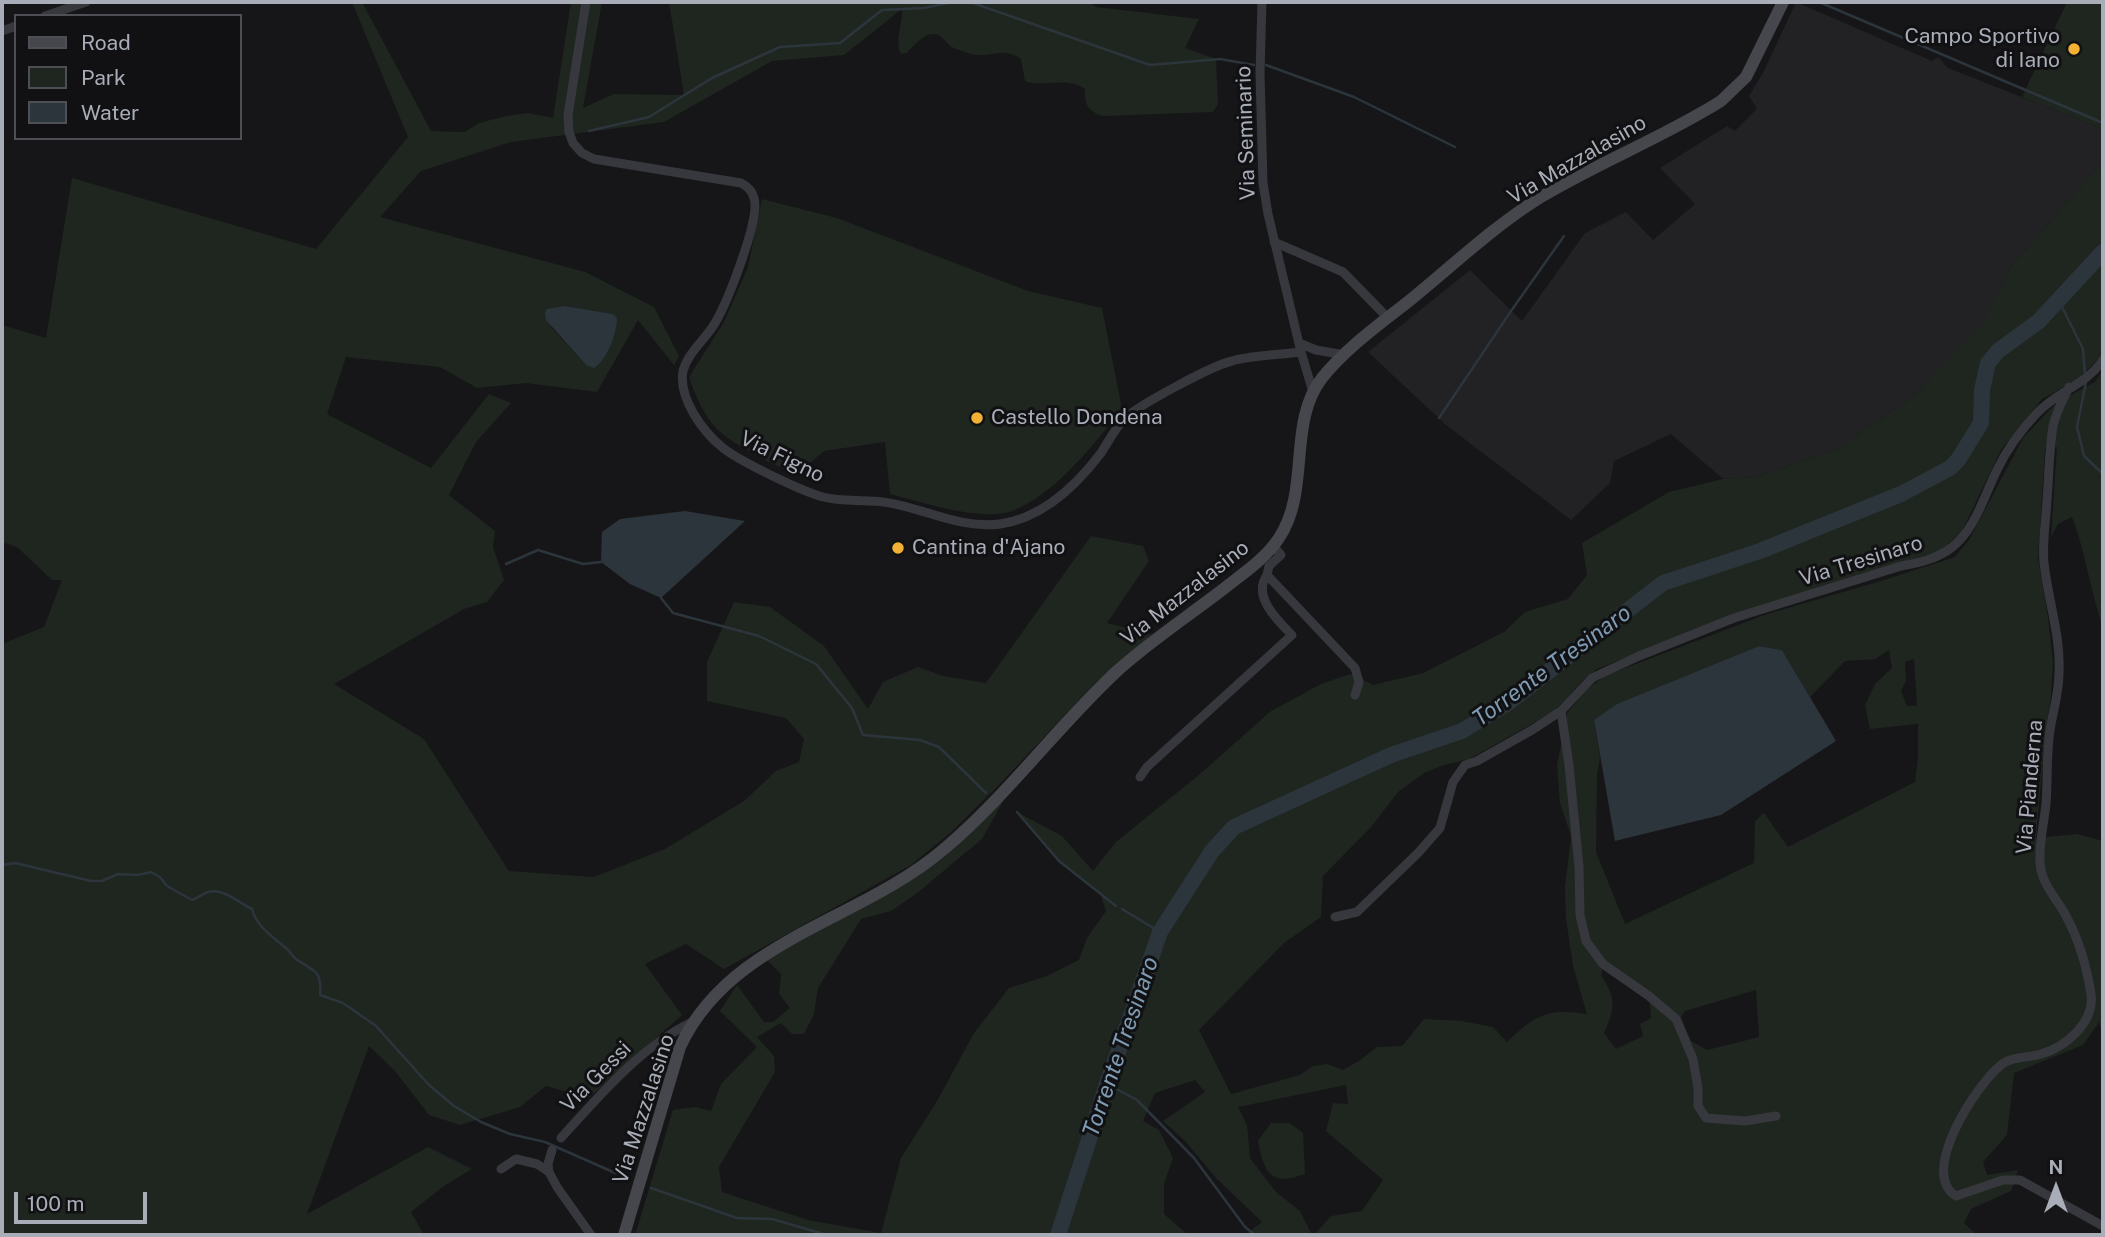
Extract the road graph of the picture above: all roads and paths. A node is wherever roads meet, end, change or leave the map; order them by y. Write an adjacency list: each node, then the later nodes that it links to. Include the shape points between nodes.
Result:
1 (86, 2): 5 (street)
2 (586, 2): 8 (street, Via Figno, via 568,115 573,143 582,153 608,162 741,183 755,198 755,215 732,290 714,325 687,361 683,381 690,407 705,428 723,448 748,462 824,497 888,502 952,520 999,524 1055,501 1088,470 1122,422 1144,405 1231,361)
3 (1262, 2): 6 (street, Via Seminario, via 1261,165)
4 (1783, 2): 7 (main road, Via Mazzalasino, via 1757,58 1721,101 1540,198)
5 (51, 14)
6 (1274, 242): 7 (street, via 1343,272); 8 (street, Via Seminario)
7 (1388, 318): 9 (main road, Via Mazzalasino)
8 (1300, 347): 9 (street); 12 (street, Via Seminario)
9 (1345, 355): 12 (main road, Via Mazzalasino)
10 (2103, 360): 11 (street, Via Tresinaro, via 2086,379)
11 (2069, 387): 16 (street, Via Tresinaro, via 2037,412 2015,439 1966,533 1951,549 1929,560 1734,618 1662,646 1592,678); 25 (street, Via Pianderna, via 2053,426 2043,537 2060,666 2040,863 2045,884 2071,926 2091,997 2088,1014 2067,1042 2043,1054 2008,1061 1986,1081 1952,1130 1944,1183 1955,1196 2003,1180 2020,1180)
12 (1313, 393): 13 (main road, Via Mazzalasino, via 1293,506)
13 (1273, 546): 14 (street, via 1281,555 1269,566); 19 (main road, Via Mazzalasino, via 1254,566 1118,670 943,850 903,880 762,956 729,981)
14 (1267, 575): 15 (street, via 1355,668 1359,682); 17 (street, via 1262,593 1269,609 1292,635)
15 (1355, 695)
16 (1561, 711): 18 (street, Via Tresinaro, via 1465,765 1453,782 1440,828 1357,912); 20 (street, via 1586,942 1604,964 1676,1020 1693,1059 1698,1106 1706,1118 1745,1121)
17 (1140, 777)
18 (1335, 917)
19 (694, 1021): 21 (street, Via Gessi, via 648,1051); 27 (main road, Via Mazzalasino, via 674,1063)
20 (1776, 1116)
21 (561, 1138)
22 (552, 1150): 24 (street)
23 (501, 1169): 24 (street, via 516,1159)
24 (550, 1172): 26 (street)
25 (2103, 1226)
26 (591, 1235)
27 (624, 1235)

